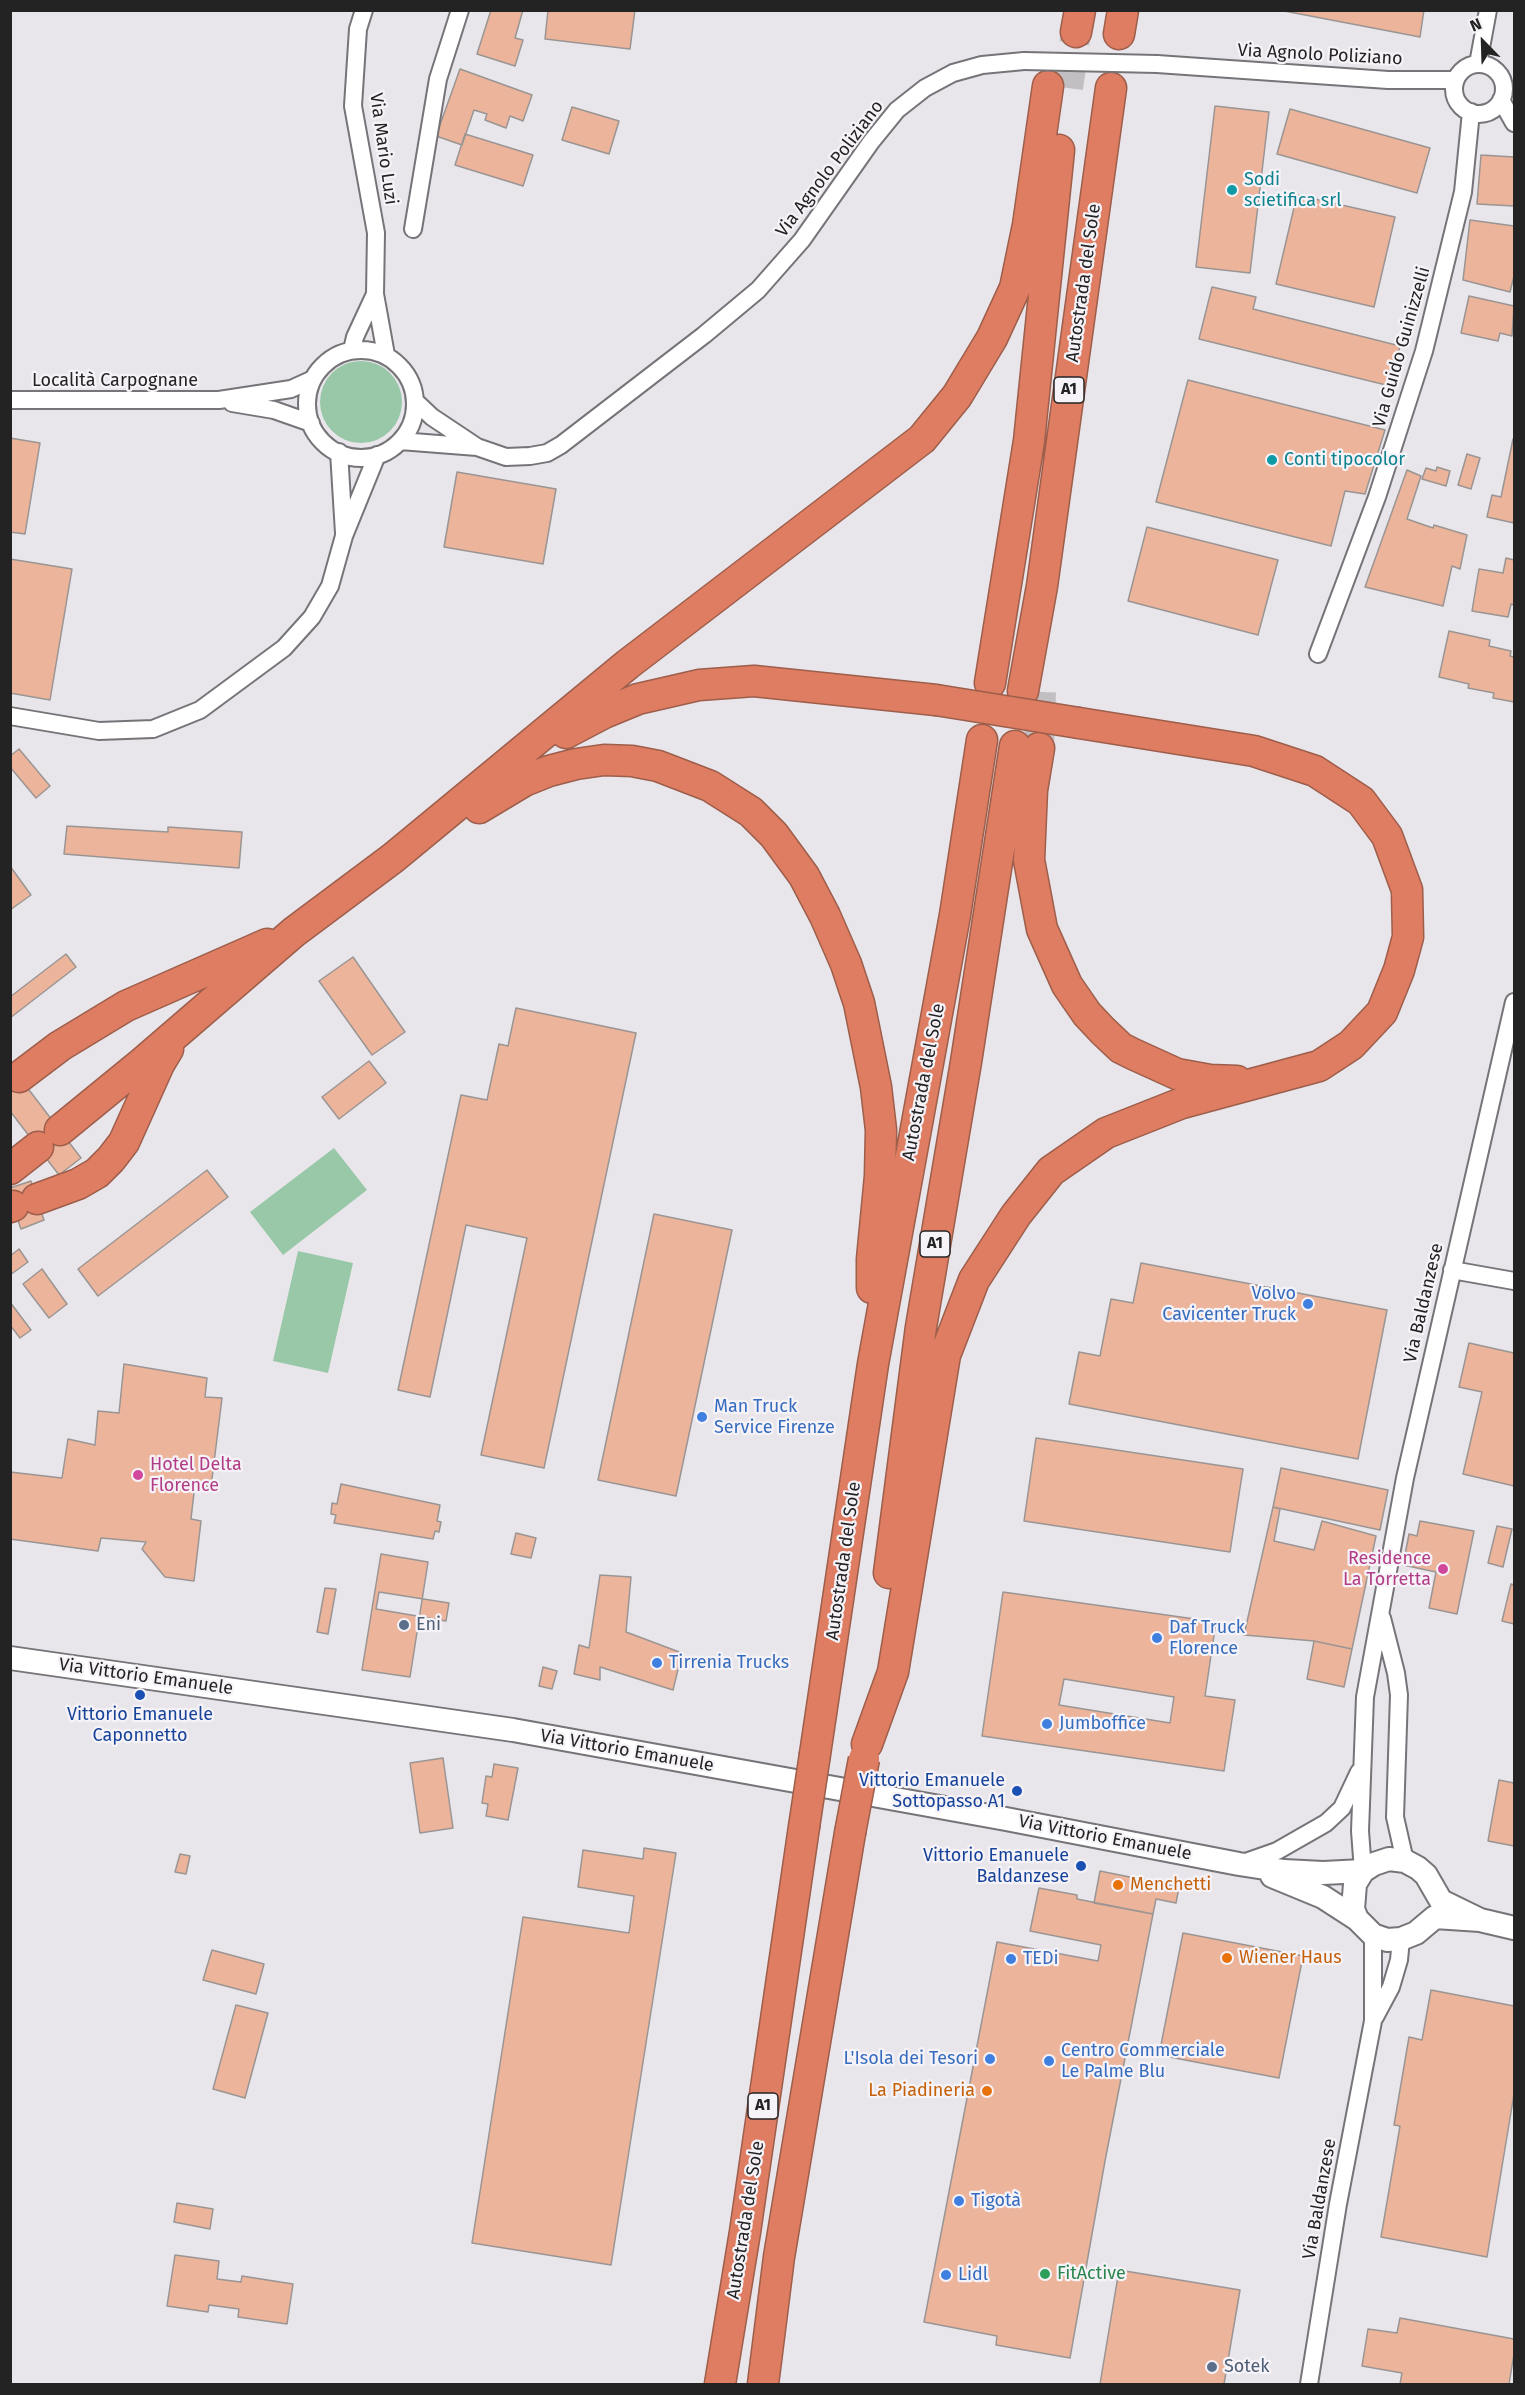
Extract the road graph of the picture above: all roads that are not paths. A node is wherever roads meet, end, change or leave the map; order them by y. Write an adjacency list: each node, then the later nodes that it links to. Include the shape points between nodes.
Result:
1 (364, 10): 11 (street, Via Mario Luzi, via 358,29 354,106 376,233)
2 (460, 10): 10 (street, via 438,79)
3 (1488, 10): 4 (street)
4 (1478, 64): 5 (street, via 1466,67); 7 (street, via 1492,68 1500,76 1504,89)
5 (1455, 80): 8 (street, via 1458,102); 20 (street, Via Agnolo Poliziano, bridge, via 1024,61 982,65 953,73 897,110 802,240 758,290 704,335 547,453 506,457)
6 (1111, 88): 26 (highway, Autostrada del Sole / A1, via 1042,586)
7 (1501, 100): 8 (street, via 1490,111); 9 (street)
8 (1471, 112): 24 (street, Via Guido Guinizzelli, via 1463,192 1424,351 1377,497)
9 (1515, 123)
10 (413, 229)
11 (375, 294): 12 (street, Via Mario Luzi); 13 (street, Via Mario Luzi)
12 (352, 350): 13 (street); 14 (street, via 323,366)
13 (386, 355): 17 (street, via 407,374)
14 (313, 379): 16 (street, Località Carpognane, via 291,389); 18 (street, via 308,393)
15 (10, 400): 16 (street, Località Carpognane)
16 (219, 400): 18 (street, Località Carpognane, via 274,410)
17 (416, 401): 19 (street, via 409,429); 20 (street, Via Agnolo Poliziano, via 432,417)
18 (311, 423): 21 (street, via 317,435)
19 (400, 441): 20 (street, Via Agnolo Poliziano); 22 (street)
20 (477, 447)
21 (339, 452): 22 (street, via 351,456); 23 (street)
22 (377, 455): 23 (street)
23 (344, 536): 27 (street, via 330,586 312,616 285,648 200,710 153,729 99,731)
24 (1318, 654)
25 (990, 683): 29 (highway, Autostrada del Sole / A1, via 1029,441 1060,136 1058,87 1015,288 992,338 957,396 922,439 628,664)
26 (1032, 691)
27 (10, 716)
28 (982, 740): 40 (highway, Autostrada del Sole / A1, via 955,915)
29 (487, 782): 30 (highway); 35 (highway, bridge, via 575,727 638,699 699,685 754,681 936,700 1254,751 1315,771 1361,801 1387,836 1407,890 1408,937 1382,1012 1351,1045 1319,1066)
30 (393, 858): 31 (highway); 40 (highway, via 524,782 549,771 604,760 658,766 710,786 751,812 774,835 804,876 846,964 859,1003 876,1087 881,1130 872,1259)
31 (294, 932): 33 (highway); 34 (highway, via 126,1006 60,1046)
32 (1515, 1002): 38 (street, Via Baldanzese)
33 (177, 1033): 36 (highway); 37 (highway, via 124,1142 111,1159 78,1184)
34 (19, 1077)
35 (1264, 1082): 43 (highway, via 1182,1103 1106,1133 1052,1171 1016,1215 974,1280 945,1355 893,1672); 43 (highway, Autostrada del Sole / A1, via 1177,1074 1121,1048 1087,1014 1067,985 1042,929 1029,860 1032,790 1027,747 966,1062 921,1327)
36 (10, 1169)
37 (20, 1204)
38 (1452, 1270): 39 (street); 41 (street, Via Baldanzese, via 1405,1478)
39 (1515, 1281)
40 (873, 1364): 56 (highway, Autostrada del Sole / A1, bridge)
41 (1381, 1614): 44 (street, Via Baldanzese, via 1365,1697); 45 (street, Via Baldanzese, via 1399,1695 1395,1817)
42 (10, 1658): 46 (main road, Via Vittorio Emanuele, via 513,1730)
43 (865, 1751): 57 (highway, Autostrada del Sole / A1, bridge, via 779,2258)
44 (1363, 1760): 46 (street, Via Baldanzese, via 1342,1808 1326,1823 1276,1851); 47 (street, Via Baldanzese)
45 (1405, 1861): 47 (main road, Via Vittorio Emanuele, via 1389,1859); 48 (main road, via 1418,1868)
46 (1239, 1864): 47 (main road, Via Vittorio Emanuele, via 1284,1871); 49 (main road, Via Vittorio Emanuele, via 1323,1897)
47 (1362, 1871): 49 (main road, via 1354,1884 1353,1909)
48 (1431, 1884): 50 (main road, via 1442,1901); 51 (main road, via 1433,1907)
49 (1357, 1919): 53 (main road, Via Vittorio Emanuele)
50 (1480, 1920): 51 (main road, via 1435,1917); 52 (main road)
51 (1427, 1922): 54 (main road, via 1416,1933)
52 (1515, 1928)
53 (1373, 1935): 54 (main road); 55 (street, Via Baldanzese)
54 (1401, 1939): 55 (street, Via Baldanzese, via 1391,1987)
55 (1373, 2021): 58 (street, Via Baldanzese, via 1338,2204)
56 (720, 2385)
57 (763, 2385)
58 (1310, 2385)

